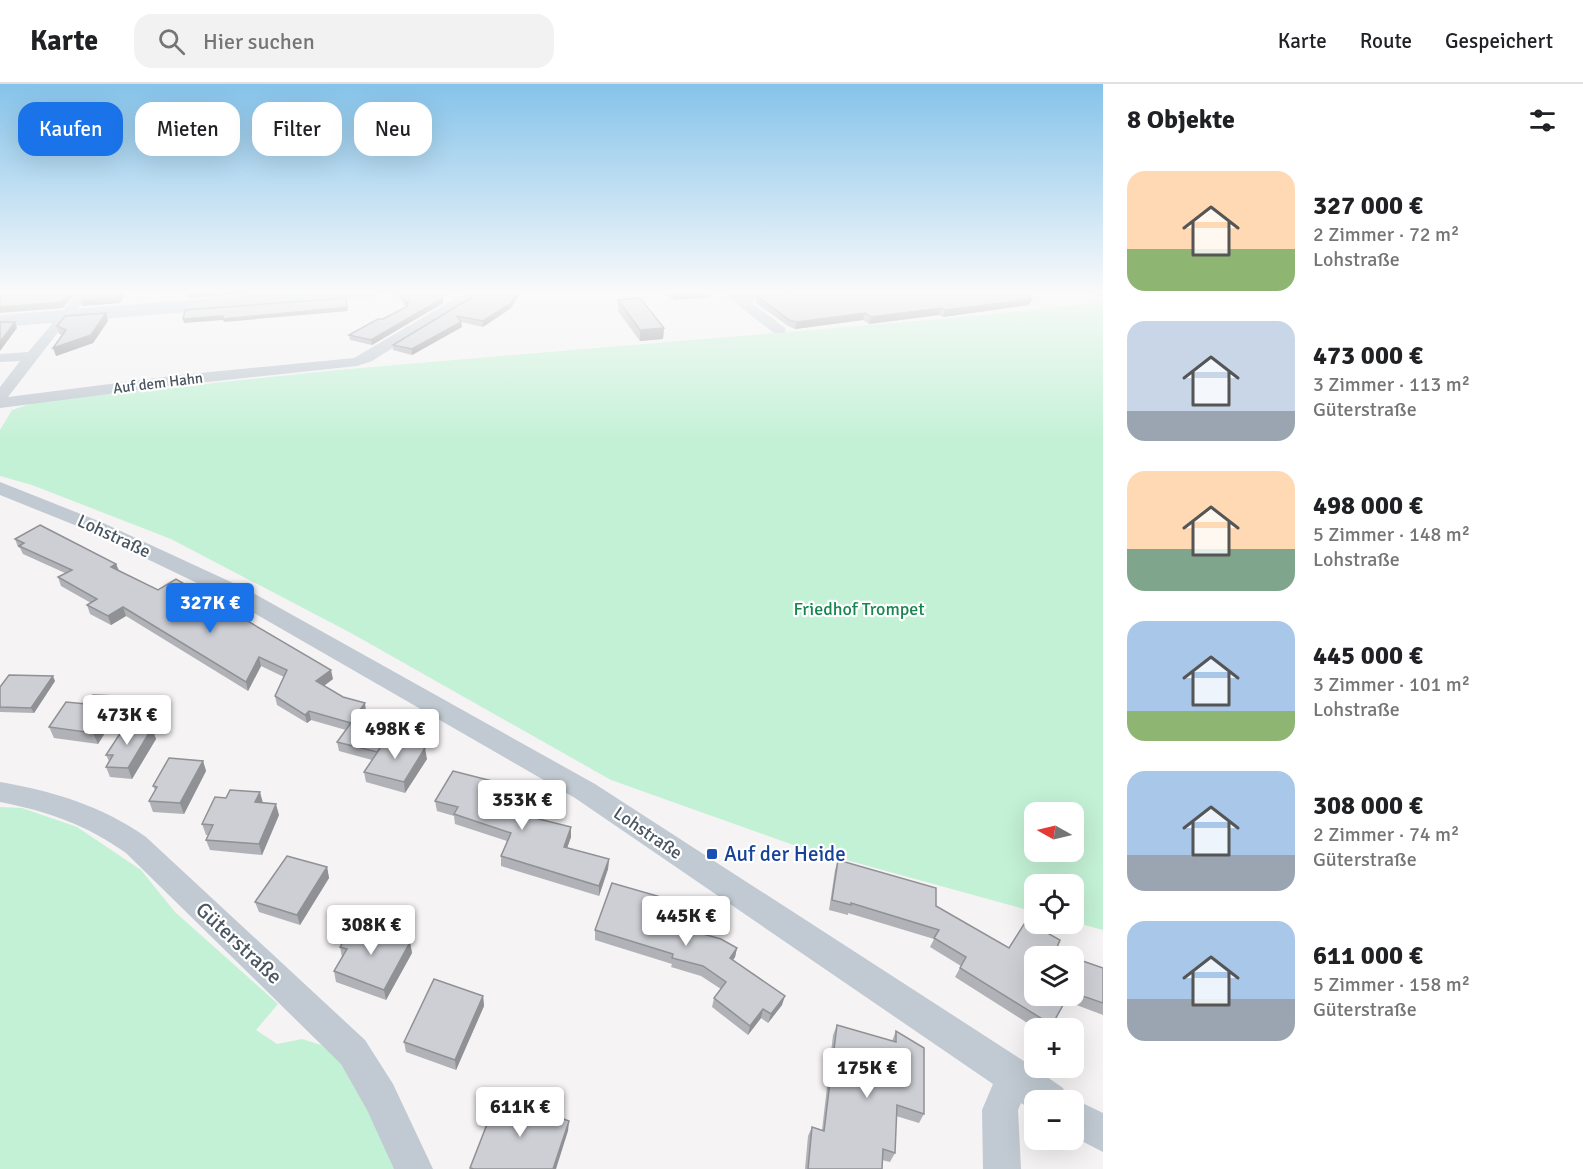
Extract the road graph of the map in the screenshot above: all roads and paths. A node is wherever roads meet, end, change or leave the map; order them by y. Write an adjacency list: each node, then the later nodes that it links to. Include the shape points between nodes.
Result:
1 (44, 342): 3 (street)
2 (394, 342): 6 (street, Auf dem Hahn, via 357,362)
3 (33, 356): 4 (street); 5 (street)
4 (0, 358)
5 (0, 398)
6 (0, 403)
7 (0, 488): 9 (street, Lohstraße, via 94,526 236,592 585,791)
8 (0, 792): 13 (street, Güterstraße, via 39,798 79,811 136,845 352,1052 380,1097)
9 (1014, 1076): 10 (street, Lohstraße); 14 (street, via 1000,1110)
10 (1034, 1090)
11 (1084, 1123): 12 (street)
12 (1103, 1133)
13 (414, 1169)
14 (1002, 1169)

